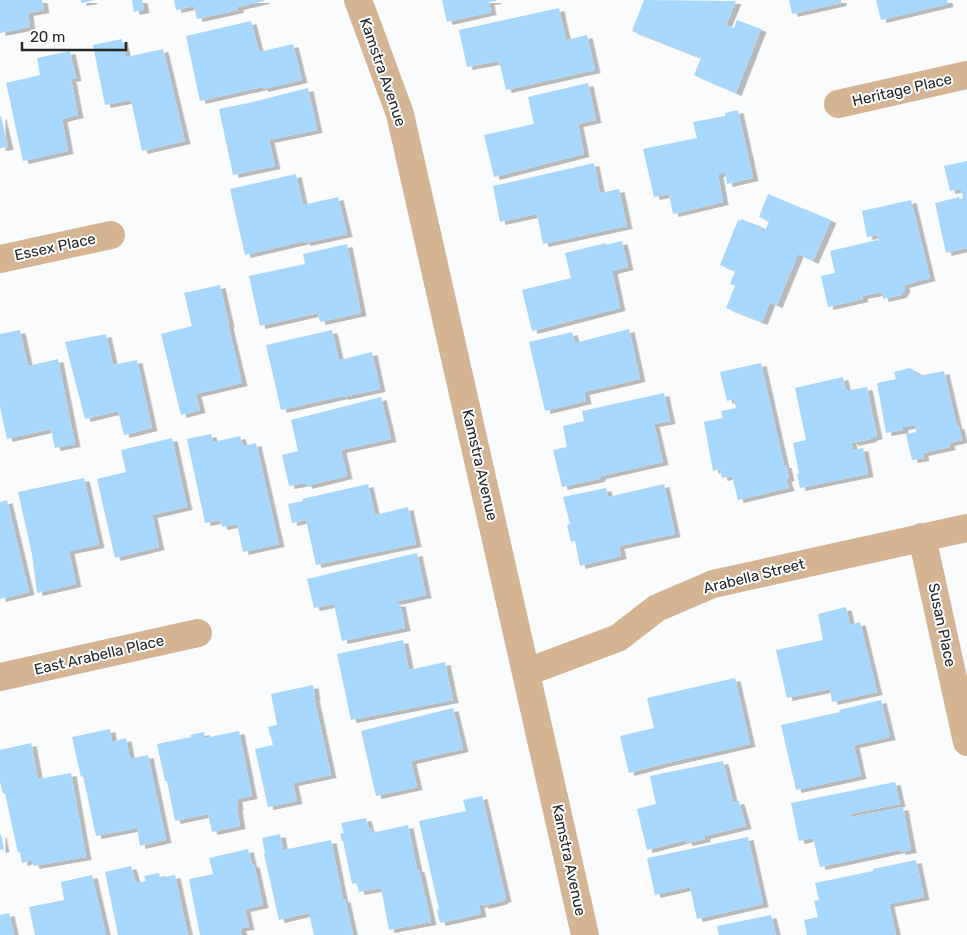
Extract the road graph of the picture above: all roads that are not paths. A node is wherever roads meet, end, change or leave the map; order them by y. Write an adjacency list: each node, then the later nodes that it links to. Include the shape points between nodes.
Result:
1 (358, 0): 9 (street, Kamstra Avenue, via 400,114)
2 (967, 75): 3 (street, Heritage Place)
3 (838, 104)
4 (111, 235): 5 (street, Essex Place)
5 (0, 258)
6 (967, 528): 7 (street, Arabella Street)
7 (922, 538): 9 (street, Arabella Street, via 713,584 657,608 618,638); 11 (street, Susan Place)
8 (198, 633): 10 (street, East Arabella Place)
9 (527, 672): 12 (street, Kamstra Avenue)
10 (0, 677)
11 (967, 742)
12 (585, 935)

